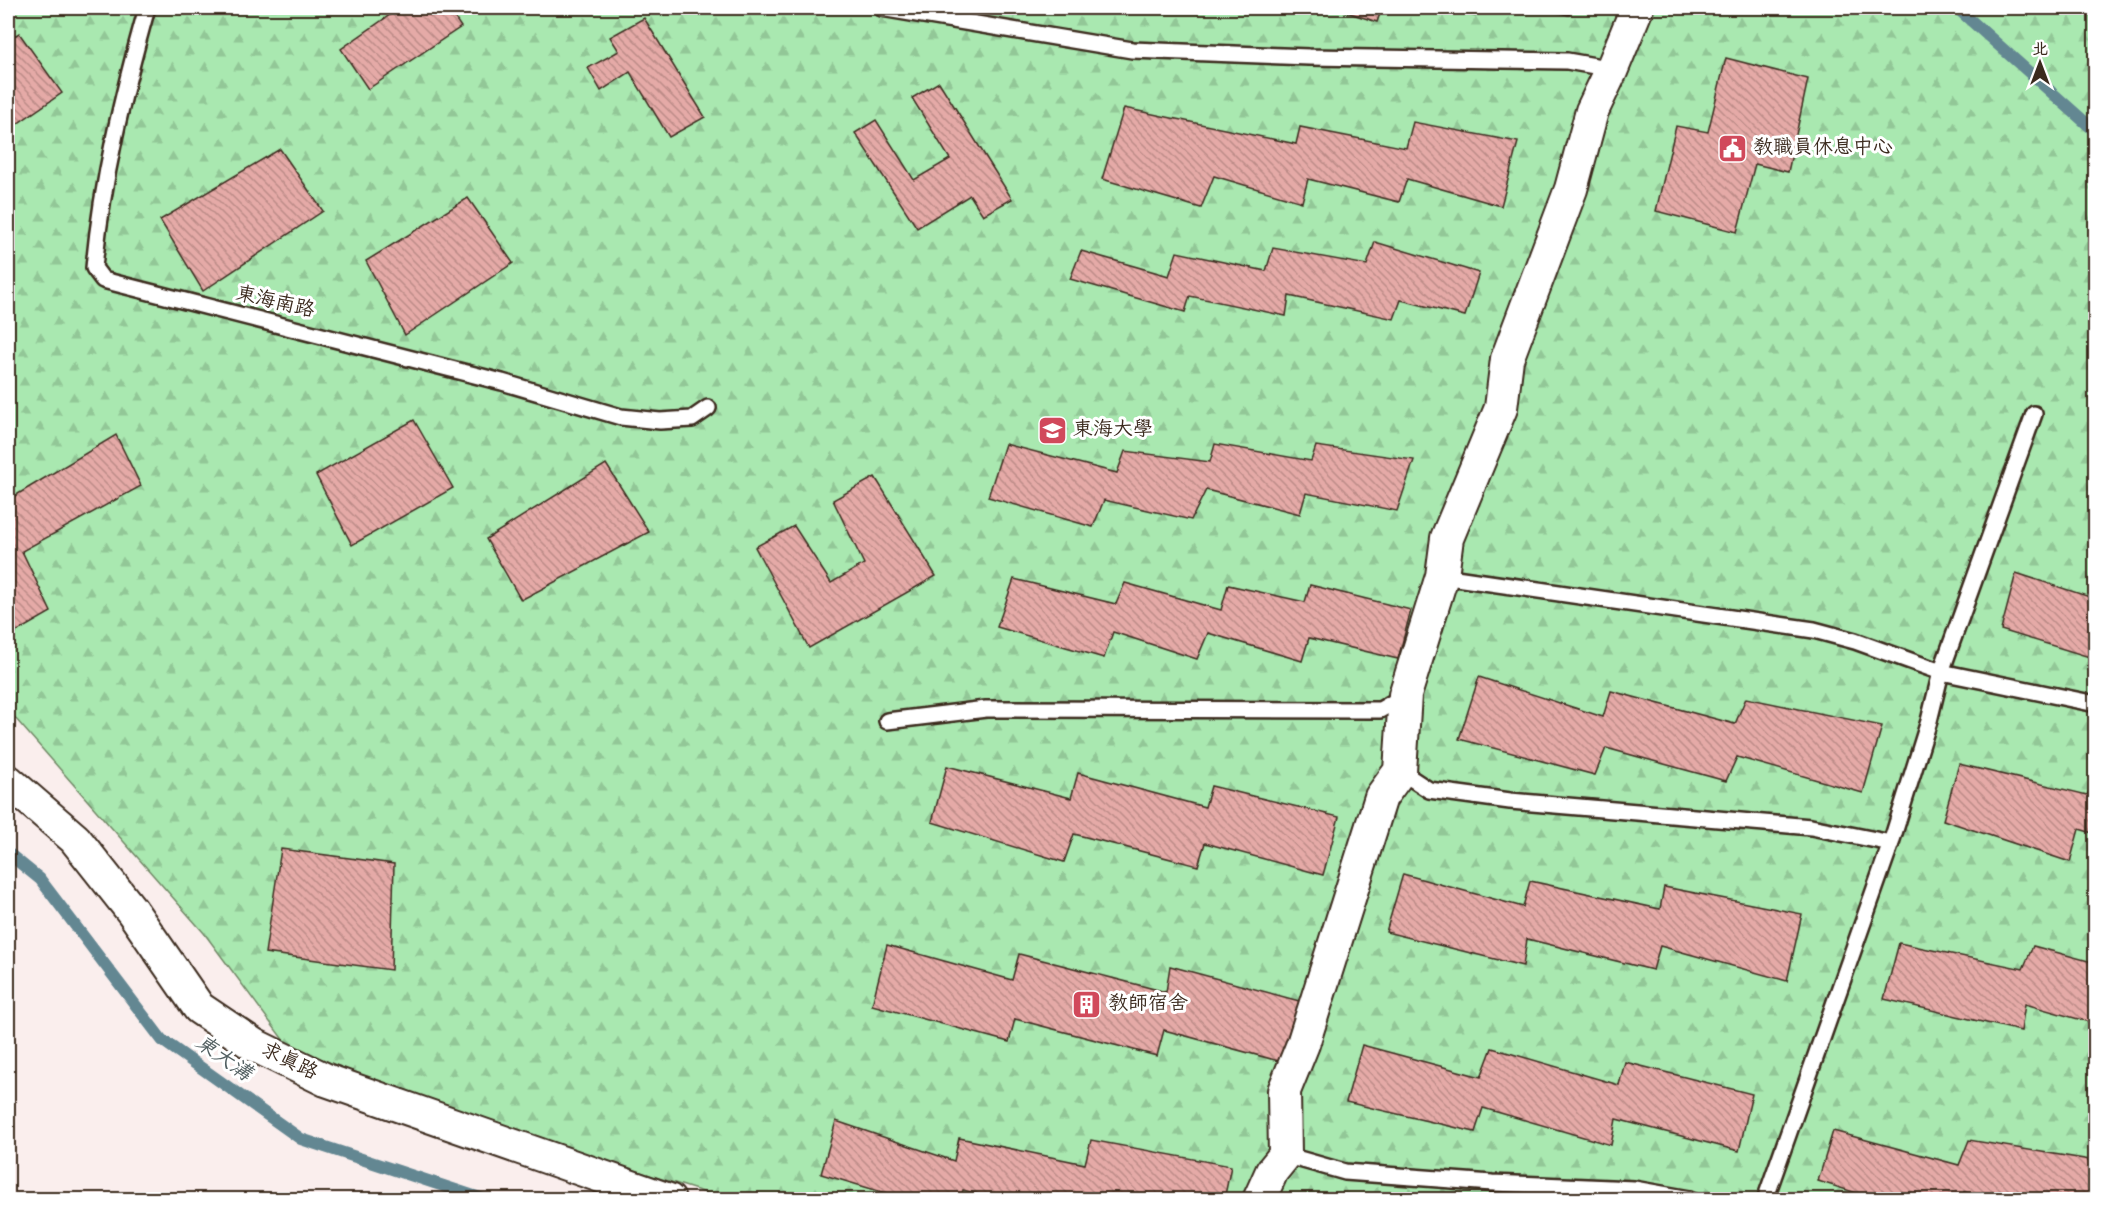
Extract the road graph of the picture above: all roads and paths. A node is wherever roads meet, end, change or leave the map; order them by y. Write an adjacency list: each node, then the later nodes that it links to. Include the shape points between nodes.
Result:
1 (147, 8): 5 (lane, 東海南路, via 126,84 102,205 94,268 103,280 491,379 621,417 692,419)
2 (881, 8): 4 (lane, via 1132,50 1567,62)
3 (1636, 8): 4 (street)
4 (1612, 69): 7 (street, via 1592,111 1571,189 1507,360 1501,408 1447,538)
5 (708, 408)
6 (2034, 414): 8 (lane)
7 (1442, 576): 8 (lane, via 1814,630); 9 (street)
8 (1941, 672): 10 (lane); 14 (lane)
9 (1405, 695): 11 (lane, via 1380,710 986,709); 12 (street)
10 (2096, 704)
11 (887, 721)
12 (1400, 771): 14 (lane, via 1429,790 1510,801 1811,827); 15 (street, via 1381,796 1304,1044 1284,1091)
13 (8, 781): 17 (street, 求真路, via 75,839 132,911 199,1008 254,1045 326,1080)
14 (1891, 843): 19 (lane)
15 (1285, 1155): 16 (lane, via 1345,1172 1634,1189); 18 (street, via 1272,1171)
16 (1690, 1199)
17 (669, 1200)
18 (1259, 1200)
19 (1765, 1200)

